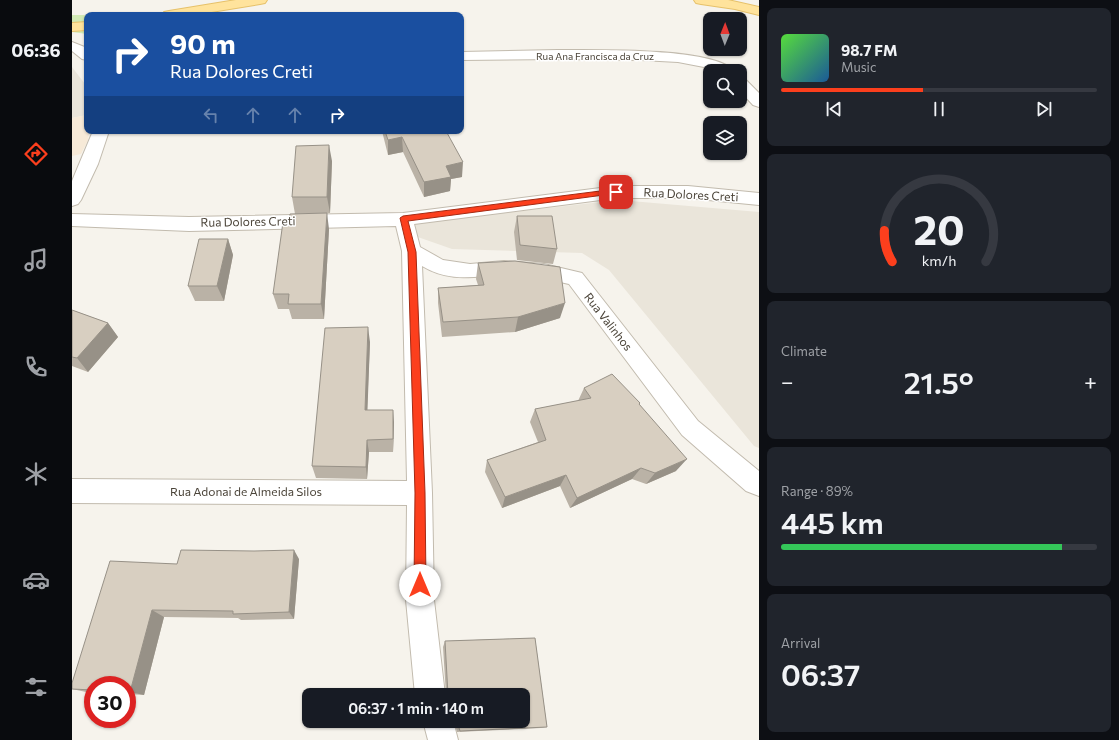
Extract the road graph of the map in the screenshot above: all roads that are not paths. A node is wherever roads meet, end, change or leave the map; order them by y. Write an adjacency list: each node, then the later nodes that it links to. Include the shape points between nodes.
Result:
1 (260, 0): 4 (main road)
2 (701, 0): 3 (main road)
3 (759, 10)
4 (187, 12)
5 (84, 26): 6 (main road)
6 (72, 27)
7 (72, 46): 8 (street)
8 (84, 53)
9 (464, 56): 10 (street, Rua Ana Francisca da Cruz, via 596,54 663,57)
10 (710, 64)
11 (747, 89): 12 (street)
12 (759, 102)
13 (101, 134): 15 (street)
14 (759, 199): 16 (street, Rua Dolores Creti, via 688,192 616,192)
15 (72, 200)
16 (403, 218): 17 (street, Rua Dolores Creti, via 188,224); 18 (street)
17 (72, 220)
18 (412, 252): 19 (street, Rua Valinhos, via 439,267 470,271 504,268 544,271 575,278 690,428); 21 (street)
19 (759, 484)
20 (72, 492): 21 (street, Rua Adonai de Almeida Silos)
21 (420, 493): 22 (street, via 420,600)
22 (429, 688)
23 (440, 728): 24 (street)
24 (443, 740)

